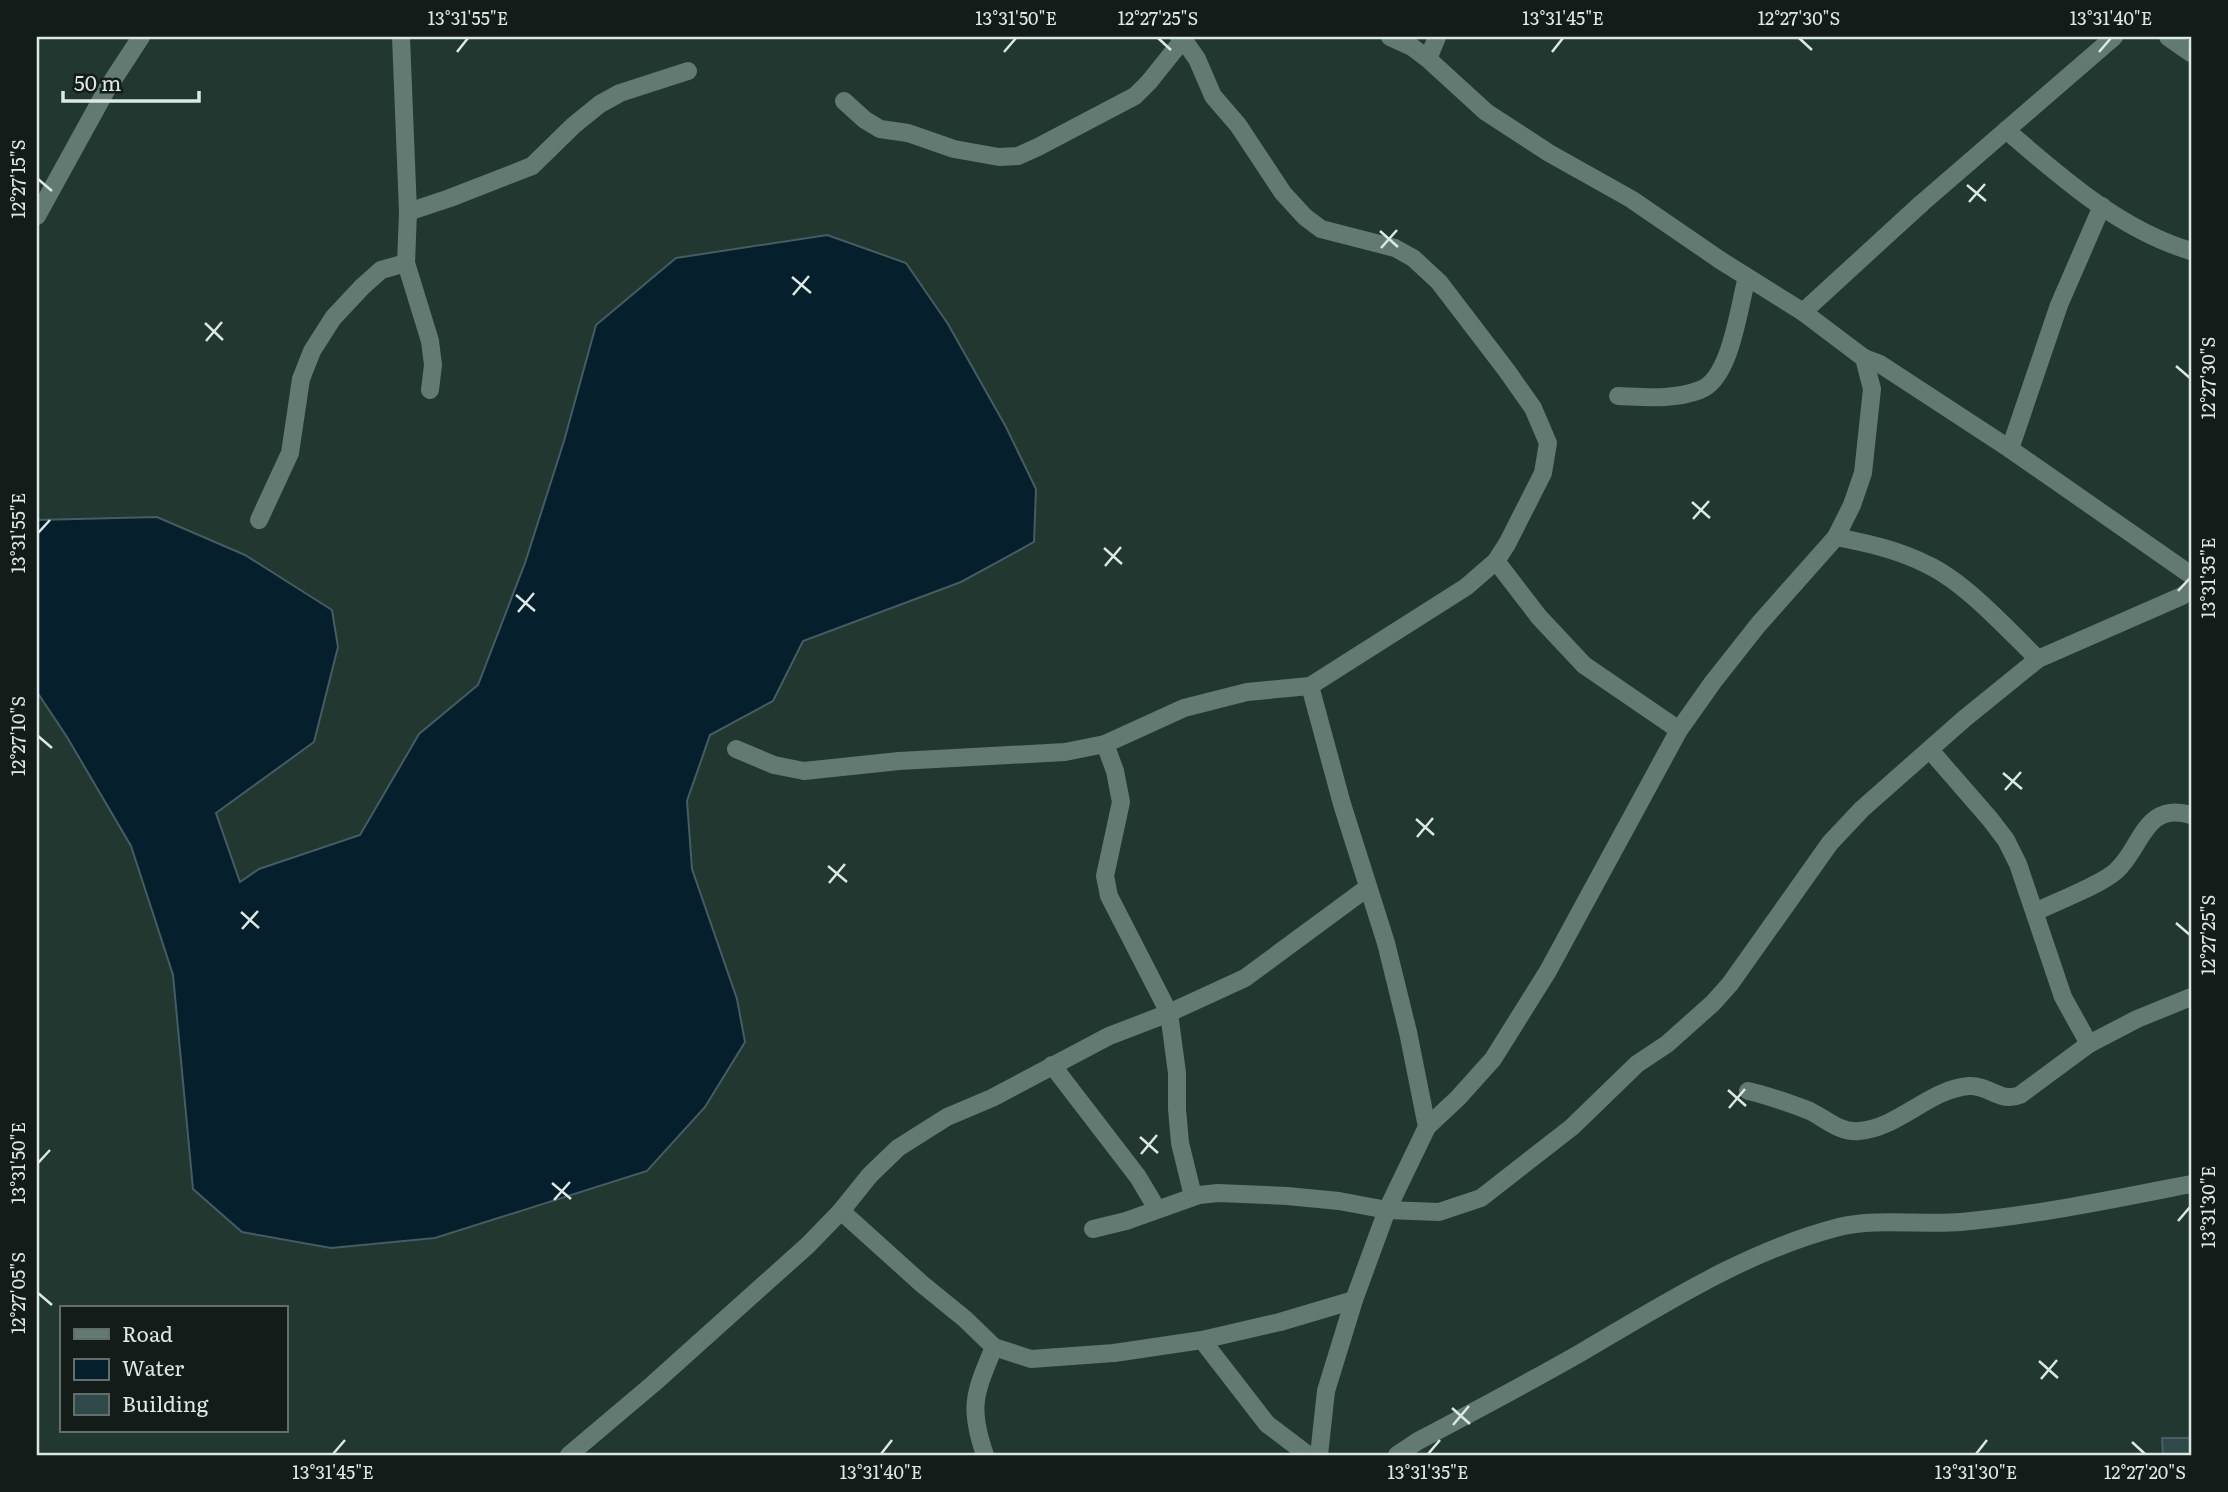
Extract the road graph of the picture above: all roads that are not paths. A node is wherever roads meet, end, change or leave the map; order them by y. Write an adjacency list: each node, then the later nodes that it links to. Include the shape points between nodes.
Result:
1 (141, 37): 15 (street)
2 (401, 37): 14 (street)
3 (1390, 37): 9 (street)
4 (1437, 37): 9 (street)
5 (2114, 37): 12 (street)
6 (2168, 37): 8 (street)
7 (1182, 38): 11 (street, via 1135,96 1018,156 954,149 880,129); 26 (street, via 1213,96 1305,217 1321,229 1395,248 1413,258 1439,282 1533,408 1548,443 1544,473)
8 (2191, 53)
9 (1428, 59): 18 (street, via 1486,112 1631,199)
10 (688, 71): 14 (street, via 600,104 532,166)
11 (844, 102)
12 (2006, 130): 13 (street); 19 (street)
13 (2102, 206): 16 (street, via 2159,240); 23 (street, via 2059,304)
14 (408, 212): 17 (street)
15 (37, 216)
16 (2191, 251)
17 (406, 263): 21 (street, via 430,341); 24 (street, via 381,270 362,287 333,318 312,351 301,379 290,453)
18 (1747, 277): 19 (street); 22 (street, via 1725,365 1715,380 1702,390 1661,398)
19 (1803, 312): 20 (street)
20 (1864, 358): 23 (street, via 1881,364); 25 (street, via 1872,389 1863,473)
21 (430, 390)
22 (1618, 396)
23 (2010, 449): 27 (street)
24 (260, 520)
25 (1836, 537): 29 (street, via 1880,546 1930,566); 31 (street, via 1758,625)
26 (1496, 561): 30 (street, via 1466,587); 31 (street, via 1584,665)
27 (2191, 575)
28 (2191, 589): 29 (street)
29 (2038, 659): 34 (street)
30 (1310, 686): 32 (street, via 1247,692 1184,708); 36 (street)
31 (1679, 730): 43 (street, via 1548,971 1500,1048)
32 (1105, 744): 33 (street, via 1065,752 804,771 774,765); 39 (street, via 1121,802 1105,876 1109,896)
33 (736, 749)
34 (1930, 750): 37 (street, via 2006,841); 47 (street, via 1830,843 1713,1003 1637,1064 1572,1127 1481,1198 1439,1212)
35 (2191, 815): 37 (street, via 2171,813 2154,819 2117,870)
36 (1367, 888): 39 (street, via 1245,978); 43 (street, via 1399,993)
37 (2035, 912): 40 (street, via 2063,997)
38 (2191, 997): 40 (street, via 2137,1018)
39 (1169, 1013): 41 (street); 45 (street, via 1180,1143)
40 (2089, 1044): 42 (street, via 2020,1095 2000,1097 1986,1088 1969,1086 1860,1131 1842,1130 1778,1098)
41 (1052, 1065): 46 (street, via 1138,1177); 48 (street, via 947,1117 898,1148)
42 (1748, 1091)
43 (1427, 1127): 47 (street)
44 (2191, 1184): 57 (street, via 1970,1221 1842,1226 1790,1242 1699,1284)
45 (1193, 1196): 46 (street); 47 (street, via 1287,1196)
46 (1157, 1209): 49 (street)
47 (1387, 1210): 50 (street)
48 (841, 1211): 52 (street); 53 (street, via 758,1291)
49 (1093, 1229)
50 (1354, 1300): 51 (street); 56 (street, via 1326,1391)
51 (1202, 1340): 52 (street, via 1031,1359); 55 (street, via 1267,1424)
52 (994, 1348): 54 (street, via 974,1401)
53 (569, 1455)
54 (985, 1455)
55 (1308, 1455)
56 (1320, 1455)
57 (1397, 1455)

